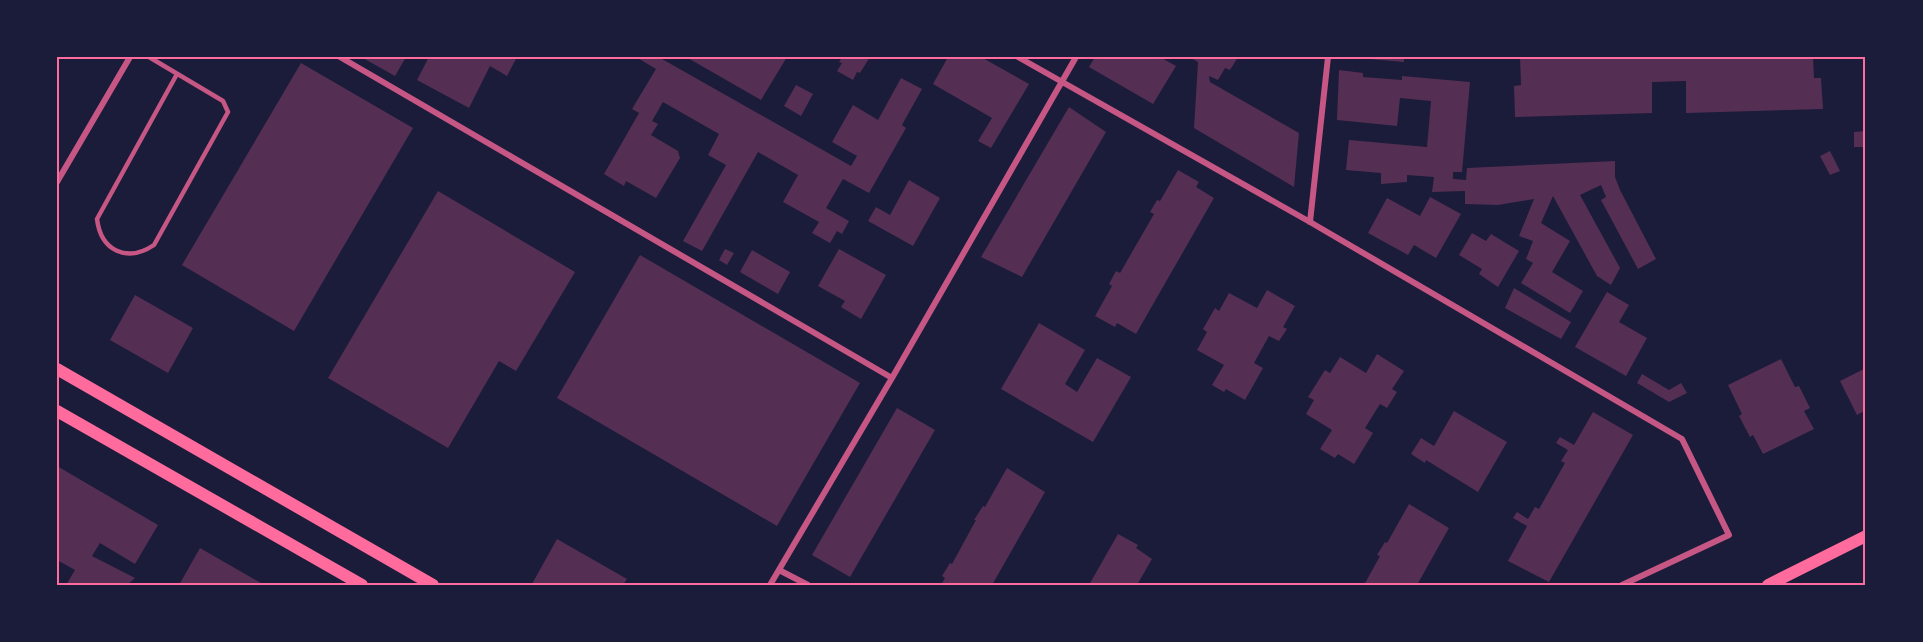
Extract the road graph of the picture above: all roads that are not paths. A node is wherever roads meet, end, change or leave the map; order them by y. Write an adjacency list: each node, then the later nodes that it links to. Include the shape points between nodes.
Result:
1 (130, 57): 9 (street)
2 (149, 57): 7 (lane)
3 (340, 57): 12 (street)
4 (1018, 57): 8 (street)
5 (1076, 57): 8 (street)
6 (1328, 57): 10 (street)
7 (177, 74): 7 (lane, via 97,219 104,240 122,253 134,254 154,245 227,117 228,108 223,101)
8 (1062, 83): 10 (street); 12 (street)
9 (58, 178)
10 (1310, 222): 20 (street, via 1682,439 1729,535)
11 (57, 369): 17 (main road)
12 (892, 378): 15 (street)
13 (57, 411): 16 (main road)
14 (1866, 536): 21 (main road)
15 (779, 570): 18 (street); 19 (street)
16 (362, 585)
17 (433, 585)
18 (770, 585)
19 (808, 585)
20 (1622, 585)
21 (1768, 585)

